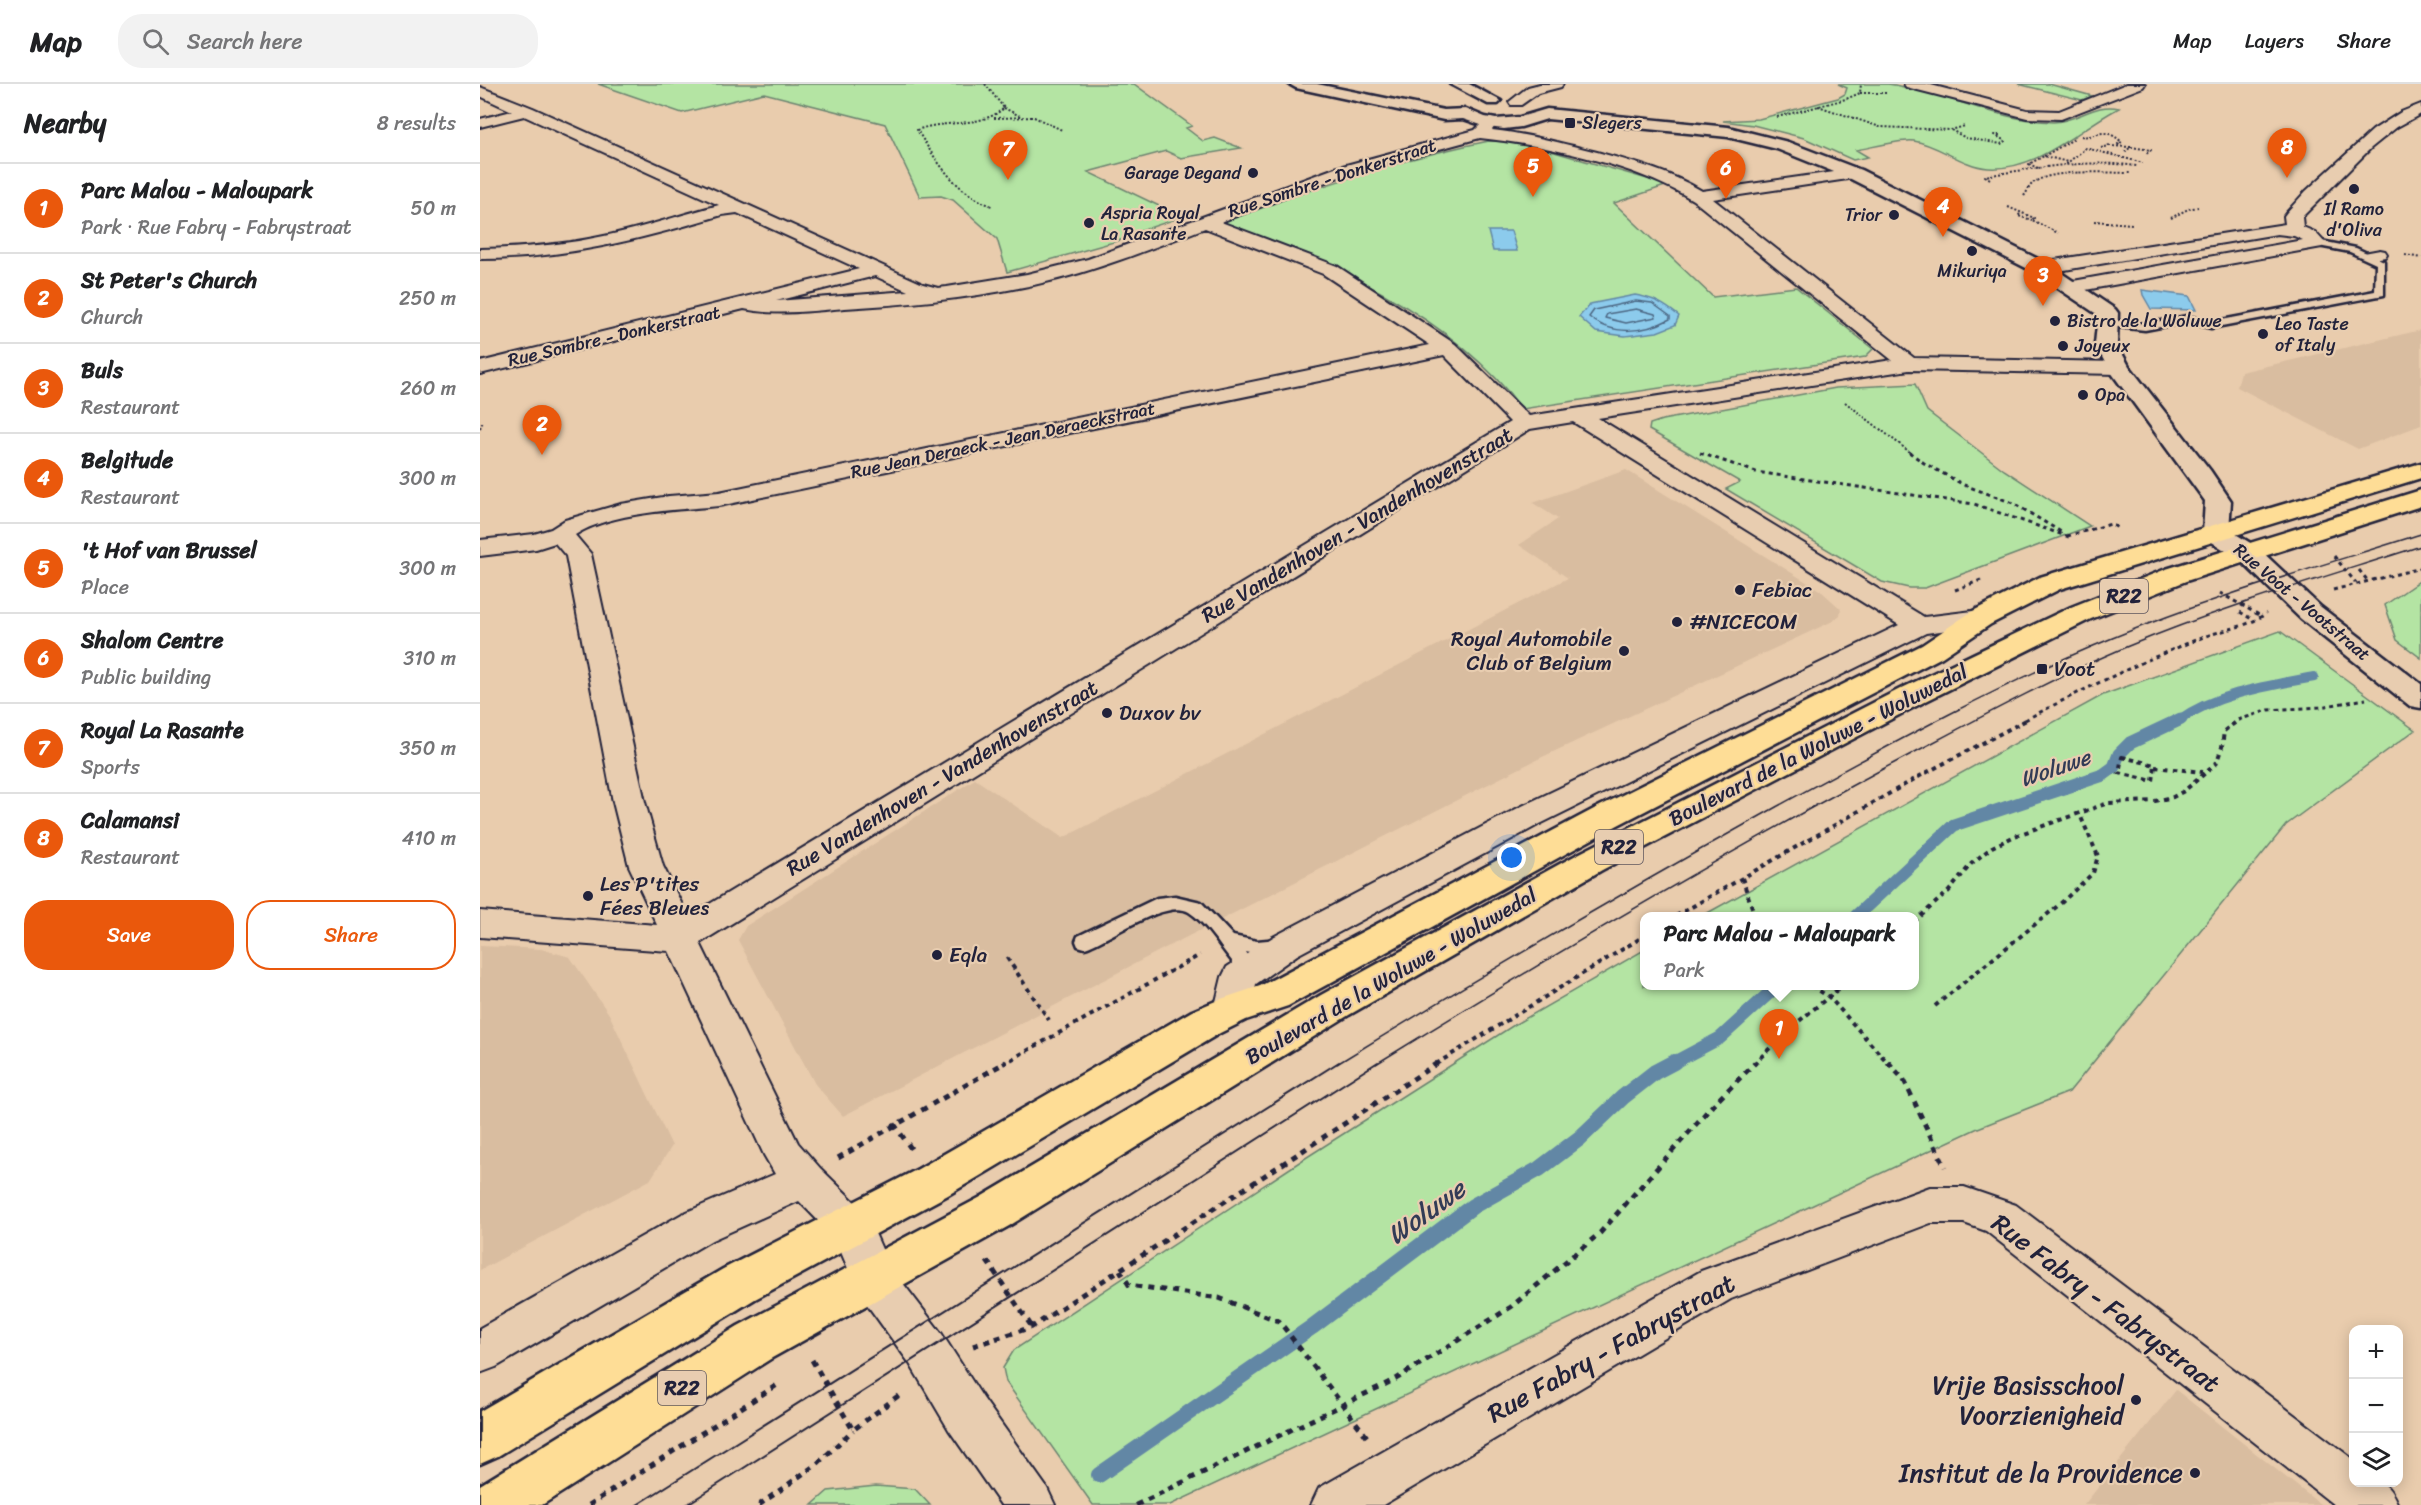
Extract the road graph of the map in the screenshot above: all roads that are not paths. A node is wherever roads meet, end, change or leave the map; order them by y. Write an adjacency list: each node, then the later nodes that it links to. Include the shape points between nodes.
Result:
1 (1296, 84): 11 (street, via 1444,115)
2 (1457, 84): 7 (street)
3 (1556, 84): 8 (street, via 1533,90)
4 (1911, 84): 5 (street, via 2027,114 2061,115)
5 (2138, 84)
6 (480, 91): 10 (street)
7 (1493, 101): 8 (street); 11 (street, via 1472,105)
8 (1516, 102): 12 (street, via 1531,105)
9 (2421, 108): 19 (street, via 2403,116 2355,153 2293,216)
10 (528, 111): 13 (street); 17 (street)
11 (1466, 114): 14 (street)
12 (1538, 114): 14 (street); 15 (street, via 1728,132 1782,145)
13 (480, 123)
14 (1485, 128): 16 (street, via 1645,169 1675,180); 18 (street, Rue Sombre - Donkerstraat, via 1341,171)
15 (1855, 174): 16 (street); 22 (street)
16 (1699, 195): 29 (street)
17 (741, 208): 21 (street, via 591,246 515,255); 23 (street)
18 (1203, 221): 25 (street, Rue Sombre - Donkerstraat, via 1094,263 1027,280); 28 (street, via 1330,270)
19 (2294, 230): 20 (street, via 2312,237); 22 (street)
20 (2316, 243): 24 (street); 27 (lane, via 2374,255 2381,263 2380,293 2211,325 2187,319 2145,327)
21 (480, 254)
22 (2041, 268): 24 (street)
23 (879, 270): 25 (street, via 916,288); 26 (street, Rue Sombre - Donkerstraat)
24 (2069, 287): 27 (street, via 2108,313)
25 (947, 293): 26 (street, Rue Sombre - Donkerstraat, via 777,307)
26 (748, 304): 30 (street, Rue Sombre - Donkerstraat)
27 (2109, 323): 31 (street, Rue Voot - Vootstraat, via 2106,344)
28 (1448, 348): 33 (street); 37 (street, Rue Jean Deraeck - Jean Deraeckstraat, via 719,499 621,511 574,525)
29 (1909, 364): 31 (street, Rue Vandenhoven - Vandenhovenstraat); 32 (street, Rue Vandenhoven - Vandenhovenstraat)
30 (480, 368)
31 (2119, 368): 36 (street, Rue Voot - Vootstraat, via 2218,501)
32 (1577, 415): 33 (street, Rue Vandenhoven - Vandenhovenstraat); 41 (street)
33 (1524, 423): 44 (street, Rue Vandenhoven - Vandenhovenstraat)
34 (2421, 470): 36 (highway, Boulevard de la Woluwe - Woluwedal / R22)
35 (2421, 498): 39 (highway, Boulevard de la Woluwe - Woluwedal / R22)
36 (2216, 533): 39 (street, Rue Voot - Vootstraat); 40 (highway, Boulevard de la Woluwe - Woluwedal / R22, via 2050,583)
37 (560, 534): 38 (street, Rue Jean Deraeck - Jean Deraeckstraat); 44 (street, via 578,554 646,866)
38 (480, 548)
39 (2248, 553): 42 (street, Rue Voot - Vootstraat, via 2311,613); 51 (highway, Boulevard de la Woluwe - Woluwedal / R22, via 2176,575 2081,614 1911,696 1611,851 1335,1005 994,1212)
40 (1981, 618): 41 (street, Boulevard de la Woluwe - Woluwedal); 48 (highway, Boulevard de la Woluwe - Woluwedal / R22, via 1932,651 1606,817 1274,996)
41 (1919, 626): 47 (street, Boulevard de la Woluwe - Woluwedal, via 1529,816)
42 (2421, 699)
43 (480, 924): 44 (street)
44 (679, 939): 49 (street, via 784,1155)
45 (1085, 941): 46 (lane, via 1163,903 1177,901 1196,907)
46 (1227, 941): 47 (lane, via 1257,948); 48 (lane, via 1241,960)
47 (1285, 946): 48 (street, Boulevard de la Woluwe - Woluwedal)
48 (1236, 994): 50 (highway, Boulevard de la Woluwe - Woluwedal / R22, via 1206,1022)
49 (806, 1180): 50 (street); 52 (street, via 698,1227)
50 (851, 1226): 51 (street); 53 (highway, R22, via 739,1284)
51 (873, 1278): 54 (highway, R22, via 736,1353); 55 (street)
52 (480, 1352)
53 (480, 1439)
54 (495, 1505)
55 (1030, 1505)
56 (1336, 1505): 57 (street, Rue Fabry - Fabrystraat, via 1716,1285 1930,1205 1964,1205 2001,1218)
57 (2373, 1505)

